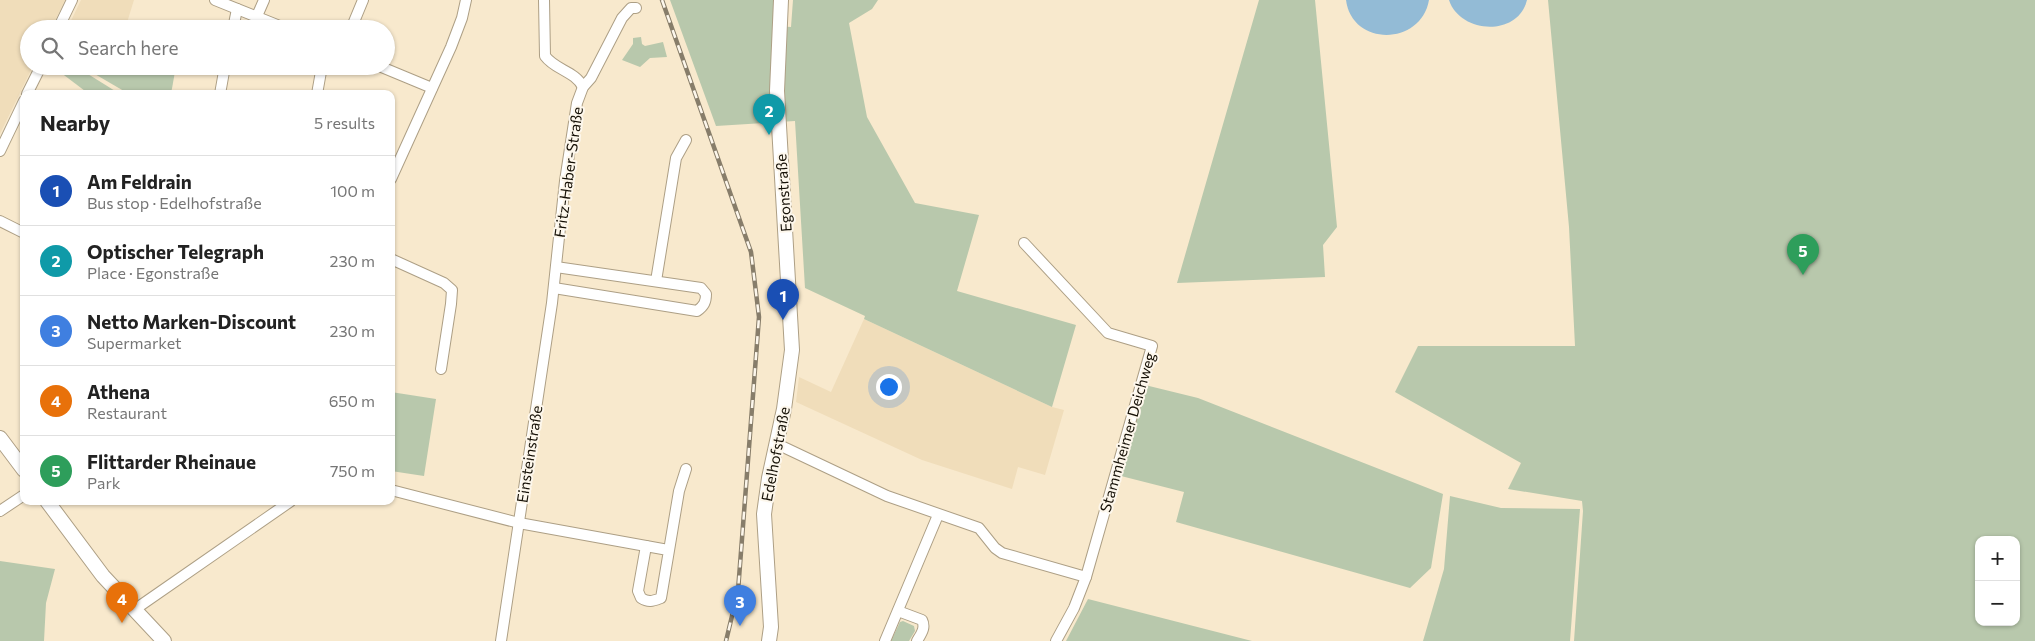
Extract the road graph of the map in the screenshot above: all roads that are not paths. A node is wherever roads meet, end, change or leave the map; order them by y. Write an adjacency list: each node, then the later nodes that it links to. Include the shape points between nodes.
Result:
1 (72, 0): 11 (street)
2 (215, 0): 9 (street)
3 (264, 0): 10 (street)
4 (363, 0): 14 (street)
5 (466, 0): 20 (street, via 456,33)
6 (544, 0): 19 (street, via 545,56)
7 (780, 0): 32 (street, Egonstraße, via 777,91)
8 (636, 8): 19 (street, Fritz-Haber-Straße, via 631,8 622,18 591,78)
9 (237, 9): 10 (street); 12 (street)
10 (257, 16): 13 (street)
11 (62, 20)
12 (235, 20)
13 (266, 20)
14 (355, 20)
15 (395, 73): 20 (street)
16 (36, 75): 21 (street)
17 (223, 75): 22 (street)
18 (320, 75): 23 (street)
19 (583, 87): 33 (street, Fritz-Haber-Straße, via 577,103)
20 (432, 88): 27 (street)
21 (29, 90)
22 (221, 90)
23 (317, 90)
24 (20, 108): 26 (street)
25 (686, 140): 34 (street, via 676,158)
26 (0, 151)
27 (395, 169)
28 (0, 221): 29 (street)
29 (20, 231)
30 (1024, 244): 50 (street, Stammheimer Deichweg, via 1108,333 1152,346)
31 (395, 261): 36 (street, via 444,283 452,290)
32 (788, 266): 38 (street, Edelhofstraße, via 792,350)
33 (556, 267): 34 (street); 35 (street, Einsteinstraße)
34 (656, 282): 35 (street, via 701,288 706,294 706,301 697,311)
35 (554, 288): 47 (street, Einsteinstraße)
36 (441, 369)
37 (0, 438): 39 (street)
38 (777, 444): 46 (street, via 887,496); 55 (street, Edelhofstraße, via 768,478 764,514 771,627)
39 (20, 465)
40 (686, 470): 49 (street)
41 (395, 491): 47 (street)
42 (20, 498): 45 (street)
43 (50, 505): 51 (street, via 102,576)
44 (285, 505): 51 (street)
45 (0, 511)
46 (938, 515): 50 (street, via 979,528 1002,553); 52 (street)
47 (519, 523): 48 (street); 54 (street, Einsteinstraße)
48 (646, 546): 49 (street); 49 (street, via 638,591 641,598 652,602 661,598)
49 (668, 550)
50 (1086, 577): 58 (street, Stammheimer Deichweg)
51 (134, 610): 53 (street)
52 (898, 611): 56 (street); 57 (street, via 922,620 924,624)
53 (164, 641)
54 (500, 641)
55 (768, 641)
56 (885, 641)
57 (918, 641)
58 (1056, 641)

